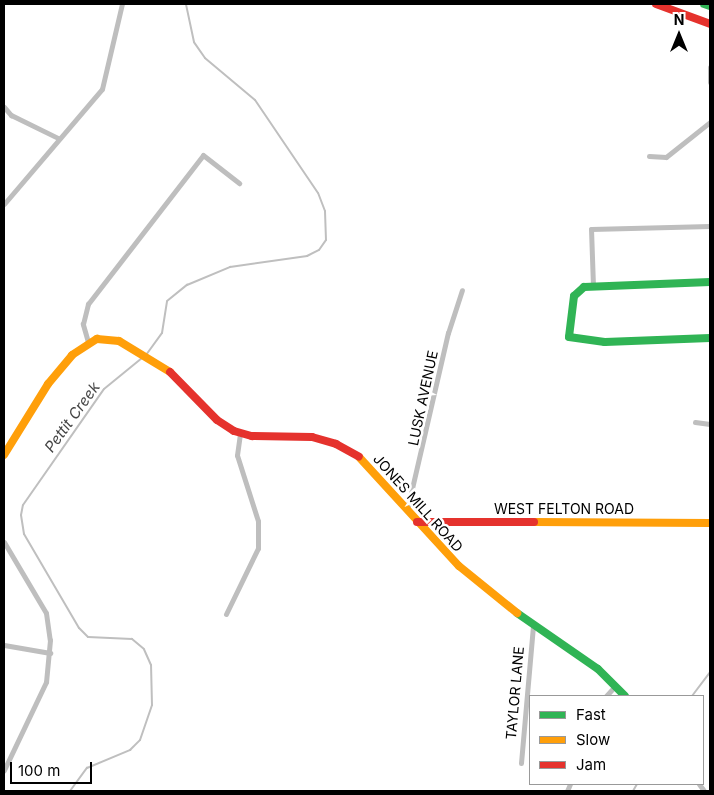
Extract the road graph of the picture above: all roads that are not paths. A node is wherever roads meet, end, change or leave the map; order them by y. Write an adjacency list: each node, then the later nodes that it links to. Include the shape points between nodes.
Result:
1 (122, 4): 10 (street, via 102,89)
2 (656, 4): 5 (main road)
3 (704, 4): 4 (main road)
4 (710, 6)
5 (710, 24)
6 (710, 67): 7 (street)
7 (710, 82)
8 (4, 107): 10 (street, via 11,115)
9 (710, 122): 11 (street, via 666,157)
10 (58, 138): 13 (street)
11 (649, 156)
12 (239, 183): 19 (street, via 203,155 88,304 83,324)
13 (4, 204)
14 (710, 226): 16 (street, via 591,230)
15 (710, 282): 16 (main road)
16 (593, 286): 18 (main road, via 576,292 569,337 605,342)
17 (462, 290): 24 (street, LUSK AVENUE, via 448,333)
18 (710, 338)
19 (88, 342): 22 (main road, via 112,339 154,361 184,385 221,423); 23 (main road, via 58,372)
20 (695, 422): 21 (street)
21 (710, 424)
22 (240, 434): 24 (main road, JONES MILL ROAD, via 301,435 336,444 366,462); 28 (street, via 236,455 258,521 258,548)
23 (4, 455)
24 (407, 510): 25 (main road, JONES MILL ROAD)
25 (417, 522): 26 (main road, WEST FELTON ROAD); 29 (main road, JONES MILL ROAD, via 459,566)
26 (710, 522)
27 (4, 542): 31 (street, via 46,613)
28 (226, 614)
29 (533, 625): 32 (main road, JONES MILL ROAD, via 598,669); 35 (street, TAYLOR LANE)
30 (4, 645): 31 (street)
31 (50, 653): 36 (street, via 50,672 41,695)
32 (615, 686): 33 (street); 34 (main road, JONES MILL ROAD)
33 (607, 695)
34 (624, 695)
35 (521, 763)
36 (4, 770)

